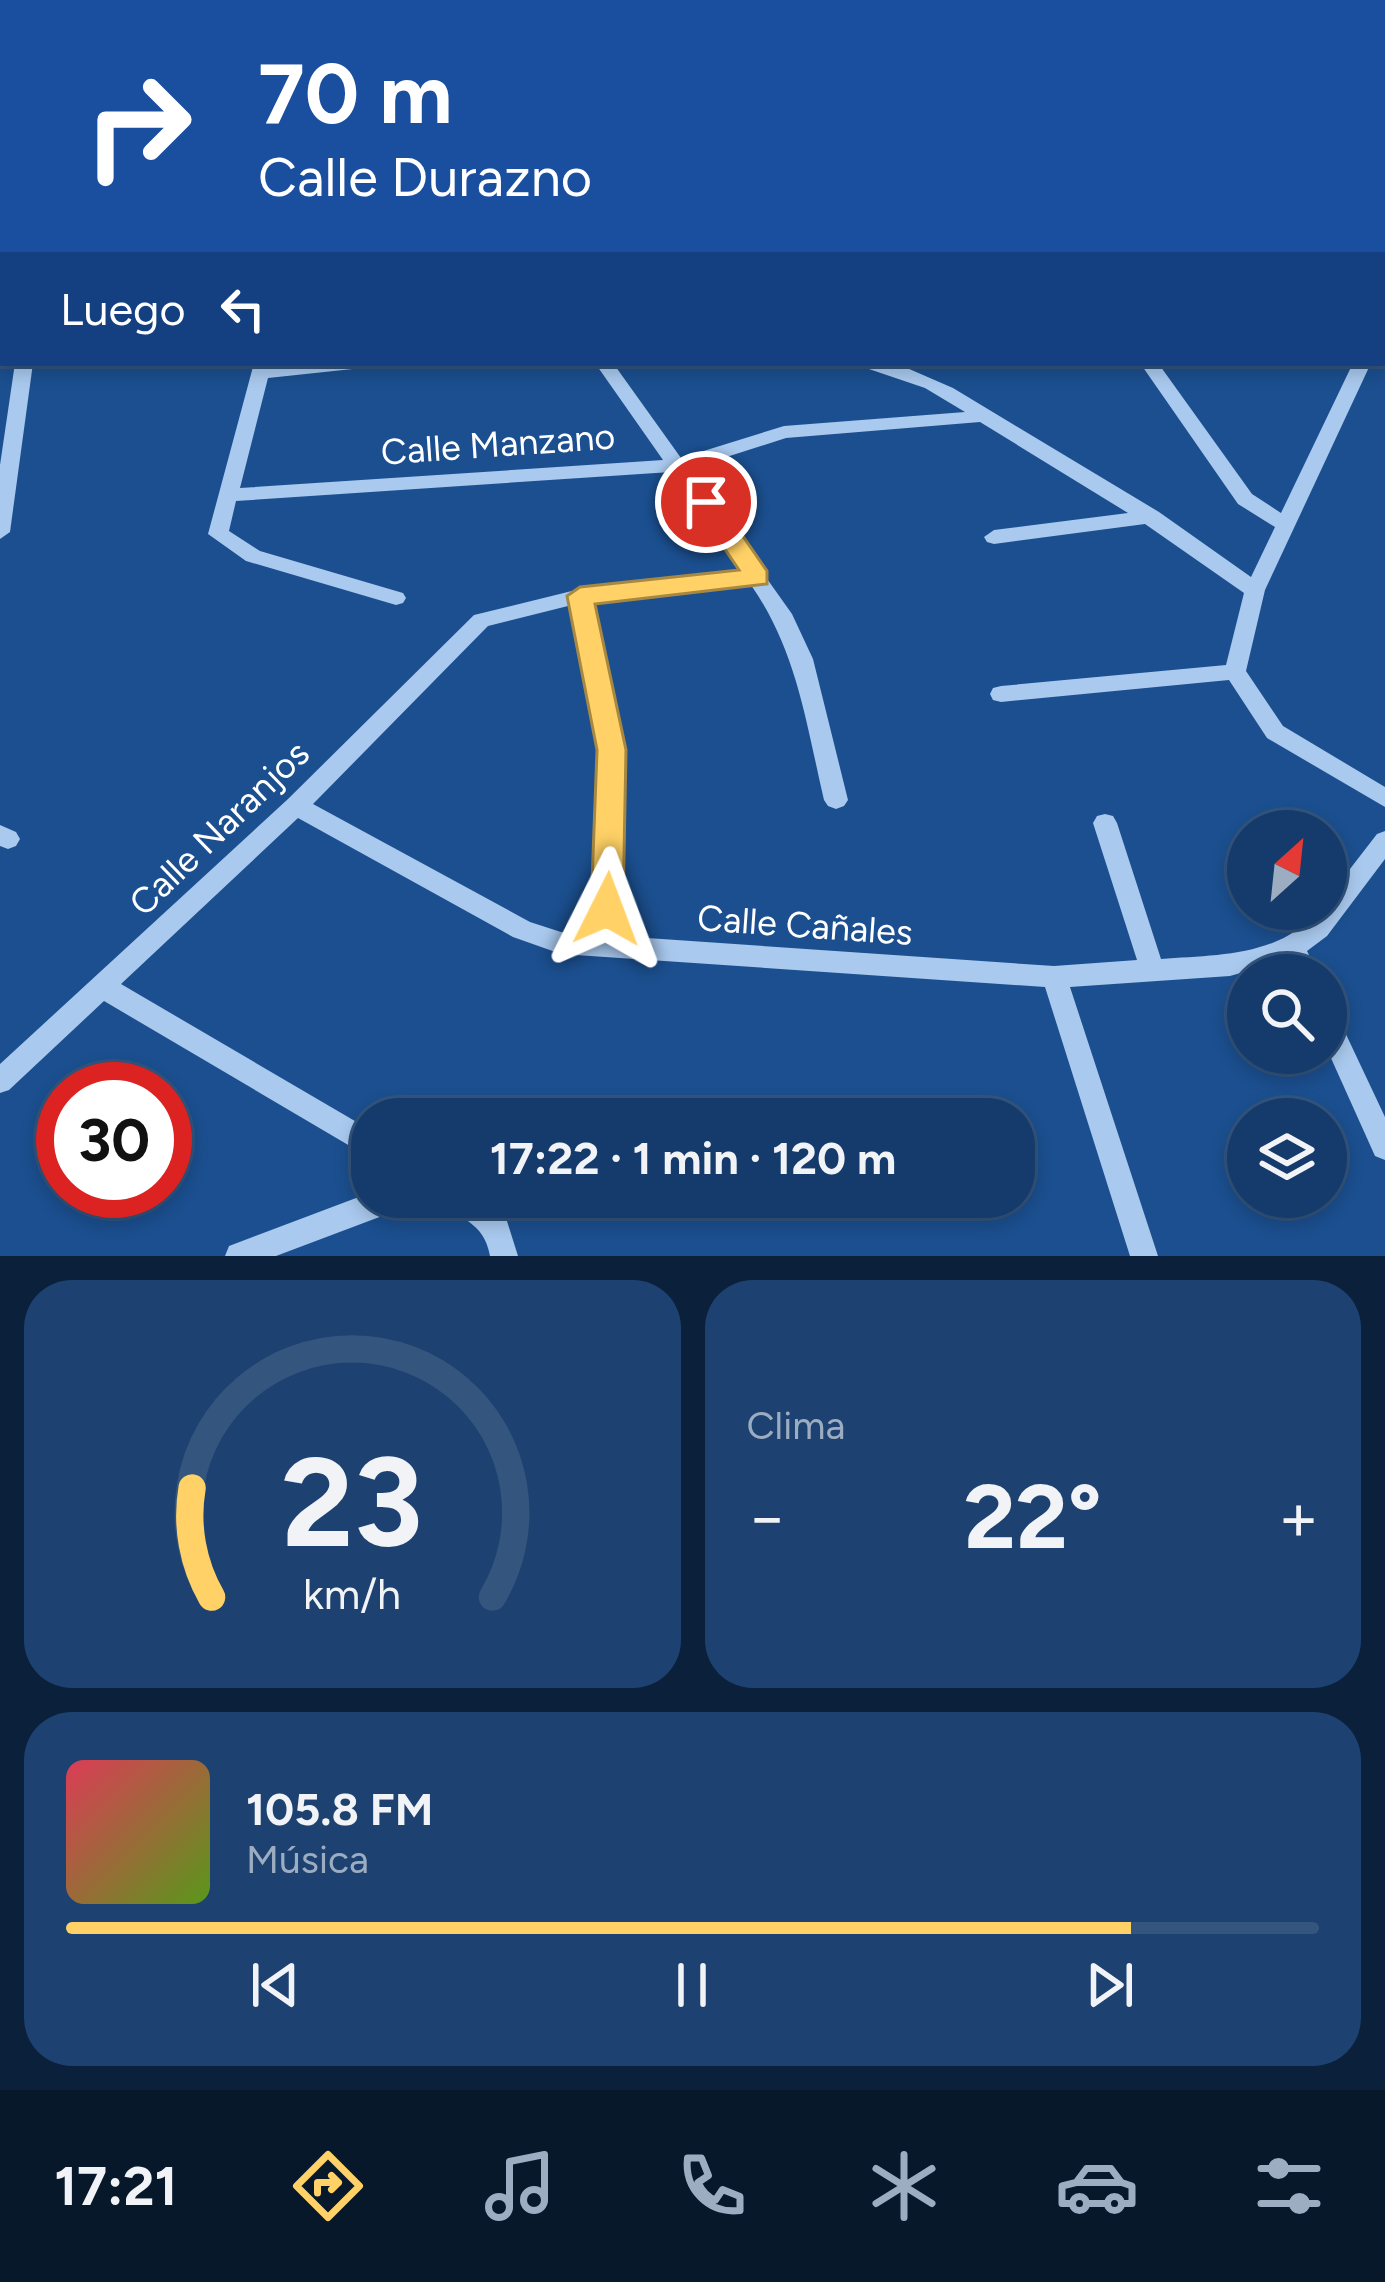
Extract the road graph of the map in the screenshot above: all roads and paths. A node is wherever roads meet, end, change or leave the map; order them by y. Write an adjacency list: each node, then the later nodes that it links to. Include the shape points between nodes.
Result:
1 (301, 366): 6 (street)
2 (606, 366): 9 (street)
3 (880, 366): 8 (street, via 929,379)
4 (1151, 366): 13 (street, via 1245,499)
5 (1361, 366): 13 (street)
6 (261, 368): 10 (street)
7 (9, 391): 11 (street)
8 (982, 416): 9 (street, Calle Manzano, via 784,432); 12 (street)
9 (680, 465): 10 (street, Calle Manzano); 15 (street)
10 (228, 495): 18 (street, via 218,534 253,556)
11 (1, 518)
12 (1153, 518): 14 (street); 16 (street)
13 (1286, 526): 16 (street)
14 (994, 537)
15 (758, 577): 17 (street); 22 (street, via 802,659)
16 (1255, 590): 19 (street)
17 (580, 596): 23 (street, Calle Naranjos, via 481,620); 26 (street, via 612,750)
18 (397, 598)
19 (1234, 672): 20 (street); 21 (street, via 1276,731)
20 (1001, 694)
21 (1385, 798)
22 (836, 800)
23 (296, 806): 26 (street, Calle Cañales, via 522,930); 31 (street, Calle Naranjos)
24 (1105, 823): 29 (street)
25 (1385, 841): 27 (street, via 1318,929)
26 (605, 947): 30 (street, Calle Cañales)
27 (1293, 948): 28 (street); 29 (street, Calle Cañales, via 1230,965)
28 (1296, 954)
29 (1153, 972): 30 (street, Calle Cañales)
30 (1054, 977): 40 (street)
31 (105, 988): 33 (street, Calle Naranjos); 34 (street)
32 (1347, 1065): 35 (street)
33 (0, 1081)
34 (351, 1134)
35 (1385, 1147)
36 (351, 1214): 38 (street)
37 (490, 1218): 39 (street)
38 (239, 1256)
39 (504, 1256)
40 (1144, 1256)

